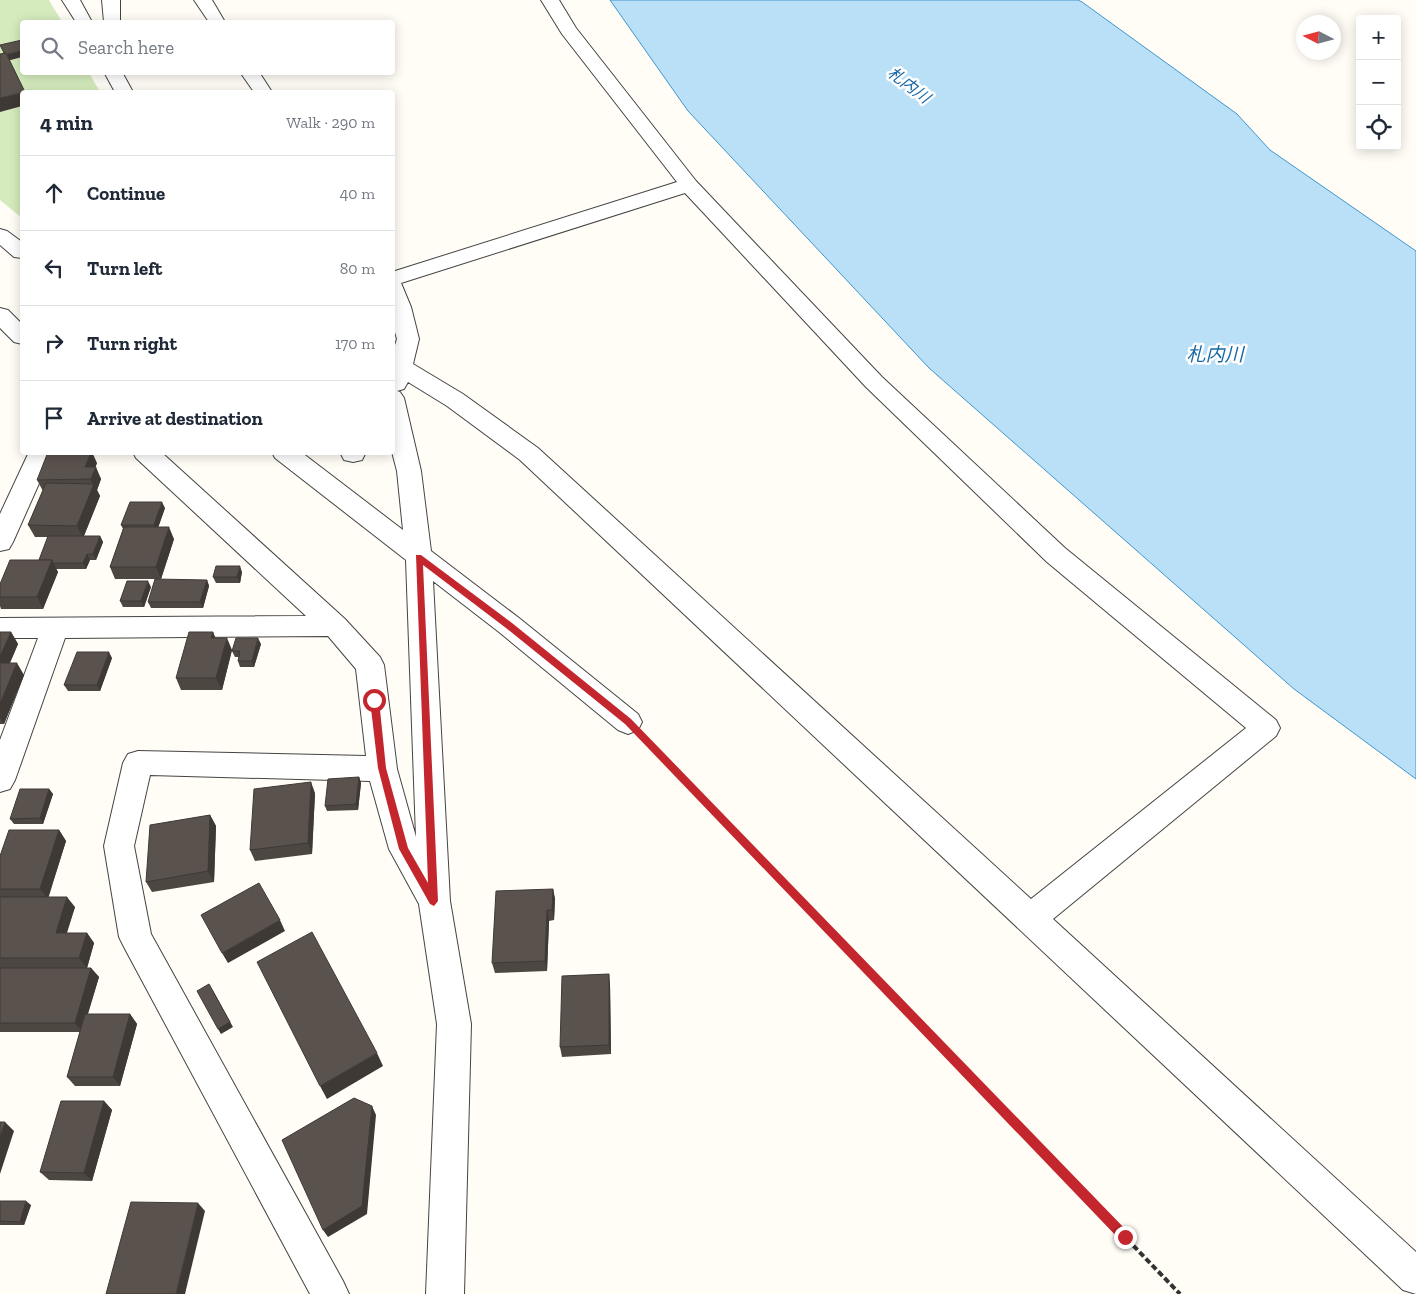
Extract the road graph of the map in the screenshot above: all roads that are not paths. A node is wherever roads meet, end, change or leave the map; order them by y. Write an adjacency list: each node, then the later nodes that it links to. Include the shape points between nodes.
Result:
1 (72, 0): 5 (street)
2 (111, 0): 6 (street)
3 (203, 0): 7 (street)
4 (550, 0): 12 (street, via 568,30)
5 (83, 20)
6 (112, 20)
7 (216, 20)
8 (115, 75): 10 (street)
9 (251, 75): 11 (street)
10 (123, 90)
11 (262, 90)
12 (689, 185): 15 (street); 33 (street, via 874,382 1056,555 1266,728)
13 (0, 235): 14 (street)
14 (20, 250)
15 (395, 278)
16 (395, 295): 19 (street, via 408,339)
17 (0, 315): 18 (street)
18 (20, 335)
19 (396, 365): 33 (street, via 455,400 530,454)
20 (395, 411): 25 (street, via 409,471)
21 (40, 455): 24 (street)
22 (148, 455): 26 (street)
23 (288, 455): 25 (street)
24 (0, 542)
25 (419, 558): 29 (street, via 509,625); 32 (street)
26 (335, 626): 28 (street); 30 (street, via 370,665)
27 (0, 628): 28 (street)
28 (55, 629): 31 (street)
29 (628, 722)
30 (382, 768): 32 (street, via 404,849); 35 (street, via 138,763 119,846 135,937)
31 (0, 780)
32 (434, 901): 36 (street, via 454,1024)
33 (1030, 919): 34 (street)
34 (1416, 1277)
35 (330, 1294)
36 (445, 1294)

